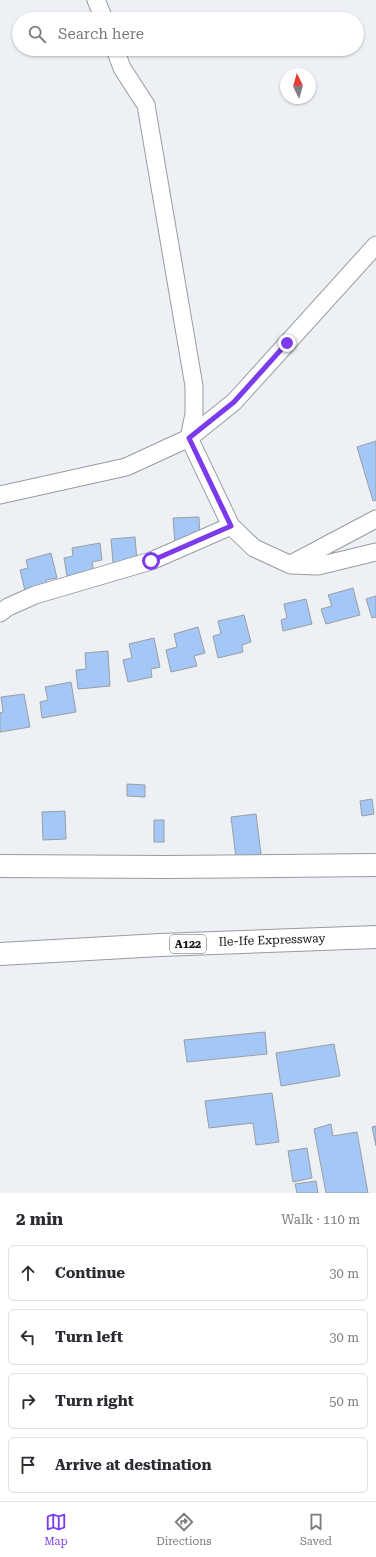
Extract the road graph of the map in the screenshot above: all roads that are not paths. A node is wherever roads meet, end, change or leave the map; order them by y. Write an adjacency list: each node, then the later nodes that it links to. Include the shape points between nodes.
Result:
1 (96, 0): 2 (street)
2 (101, 12)
3 (118, 56): 5 (street, via 122,68 146,105 194,386 194,414)
4 (376, 245): 5 (street, via 234,402)
5 (189, 438): 6 (street, via 126,467); 8 (street)
6 (0, 495)
7 (376, 519): 10 (street)
8 (231, 526): 10 (street, via 254,548); 11 (street, via 151,561 35,595)
9 (376, 552): 10 (street, via 318,566)
10 (291, 565)
11 (0, 613)
12 (376, 865): 13 (highway)
13 (0, 866)
14 (376, 937): 15 (highway, Ile-Ife Expressway / A122)
15 (0, 954)

